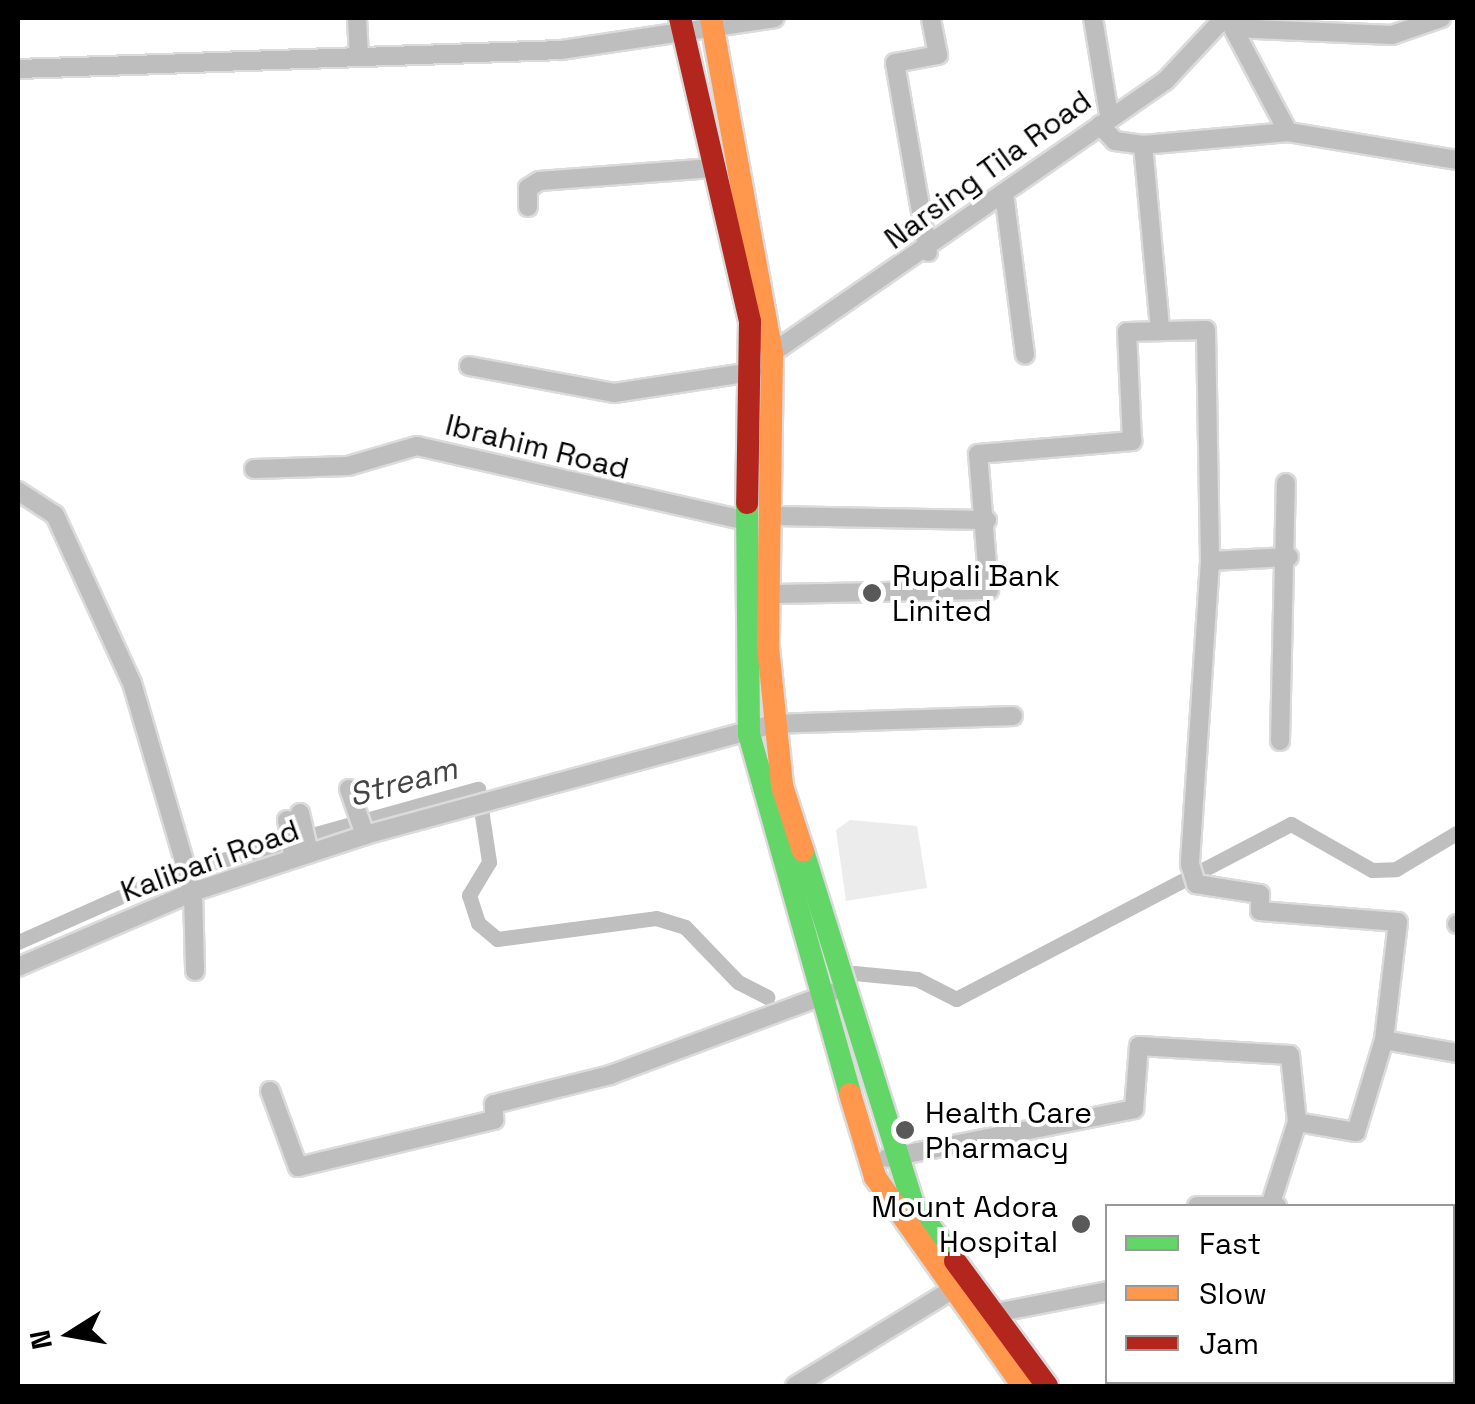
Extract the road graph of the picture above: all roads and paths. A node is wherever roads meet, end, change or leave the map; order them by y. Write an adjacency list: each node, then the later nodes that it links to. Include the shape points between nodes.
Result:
1 (357, 18): 9 (street)
2 (775, 18): 7 (street)
3 (931, 18): 18 (street, via 938,55 894,63)
4 (1093, 18): 11 (street)
5 (1441, 18): 6 (street, via 1392,36)
6 (1227, 22): 11 (street, Narsing Tila Road, via 1166,80); 12 (street)
7 (712, 24): 8 (street); 20 (main road)
8 (682, 27): 9 (street); 15 (main road)
9 (359, 56): 10 (street)
10 (18, 68)
11 (1104, 120): 13 (street, via 1115,141); 16 (street, Narsing Tila Road)
12 (1288, 132): 13 (street); 14 (street)
13 (1143, 145): 19 (street)
14 (1458, 160)
15 (713, 168): 17 (street, via 532,182); 23 (main road)
16 (1004, 192): 18 (street, Narsing Tila Road); 21 (street)
17 (528, 207)
18 (928, 252): 20 (street, Narsing Tila Road)
19 (1160, 329): 28 (street, via 1124,338 1132,442 978,454); 30 (street, via 1197,326 1209,341)
20 (772, 353): 27 (main road)
21 (1025, 355)
22 (470, 366): 23 (street, via 614,394)
23 (752, 372): 27 (main road)
24 (254, 468): 27 (street, Ibrahim Road, via 348,466 417,446)
25 (1286, 483): 29 (street)
26 (18, 491): 40 (street, via 55,515 132,683)
27 (760, 518): 28 (street, Ibrahim Road); 31 (main road); 34 (main road)
28 (986, 520): 31 (street, via 989,590)
29 (1289, 557): 30 (street); 35 (street)
30 (1210, 560): 45 (street, via 1190,864 1196,884 1260,894 1260,911 1398,922)
31 (772, 594): 33 (main road)
32 (1013, 716): 33 (street, Kalibari Road)
33 (774, 724): 34 (street, Kalibari Road); 43 (main road, via 782,786)
34 (749, 734): 38 (street, Kalibari Road); 44 (main road)
35 (1280, 742)
36 (349, 789): 38 (street)
37 (293, 816): 39 (street)
38 (364, 834): 39 (street, Kalibari Road)
39 (301, 855): 40 (street, Kalibari Road)
40 (192, 892): 41 (street, Kalibari Road); 42 (street)
41 (18, 966)
42 (195, 972)
43 (841, 990): 44 (street); 50 (main road)
44 (817, 998): 47 (street, via 610,1075 494,1104 494,1120 298,1167); 49 (main road)
45 (1384, 1040): 46 (street); 48 (street, via 1360,1130)
46 (1458, 1053)
47 (270, 1091)
48 (1296, 1122): 50 (street, via 1290,1055 1139,1046 1134,1109); 51 (street)
49 (866, 1158): 50 (street); 52 (main road, via 888,1206)
50 (894, 1158): 54 (main road, via 923,1218)
51 (1274, 1204)
52 (950, 1291): 55 (street); 56 (main road)
53 (1105, 1292): 54 (street)
54 (1000, 1312): 57 (main road)
55 (795, 1386)
56 (1022, 1386)
57 (1047, 1386)

